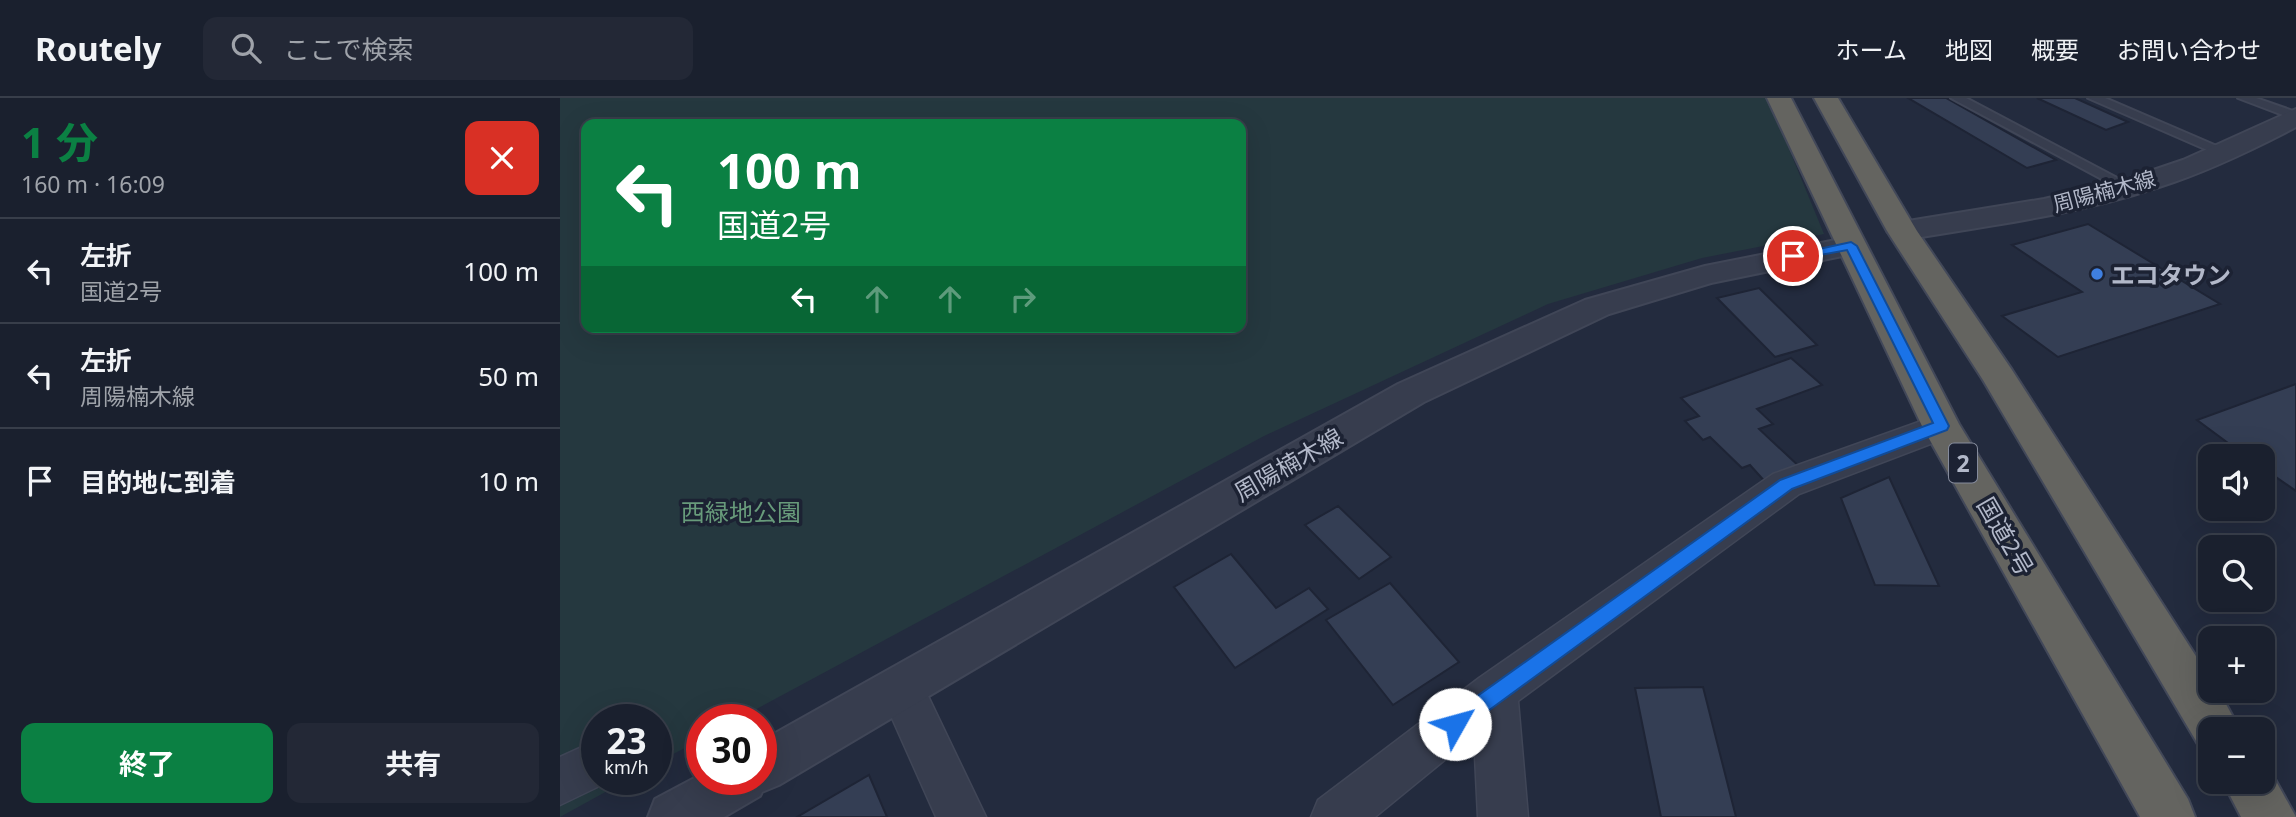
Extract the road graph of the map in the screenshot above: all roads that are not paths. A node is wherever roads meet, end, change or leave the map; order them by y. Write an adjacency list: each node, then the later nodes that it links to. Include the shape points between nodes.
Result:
1 (1779, 98): 10 (highway, 国道2号 / 2)
2 (1826, 98): 9 (highway)
3 (1957, 98): 8 (lane)
4 (2094, 98): 7 (lane)
5 (2244, 98): 6 (lane)
6 (2296, 117): 7 (street, 周陽楠木線)
7 (2226, 153): 8 (street, 周陽楠木線)
8 (2129, 188): 9 (street, 周陽楠木線, via 2056,206)
9 (1902, 231): 14 (highway, via 1999,378)
10 (1851, 246): 11 (highway, 国道2号 / 2); 12 (street, 周陽楠木線, via 1705,275 1597,307 1411,393)
11 (1941, 426): 13 (street, via 1786,484); 24 (highway, 国道2号 / 2)
12 (902, 689): 15 (street, 周陽楠木線); 21 (street)
13 (1495, 692): 22 (street); 23 (street)
14 (2208, 717)
15 (777, 759)
16 (581, 771): 17 (street)
17 (560, 782)
18 (2256, 794): 25 (highway)
19 (713, 795): 20 (street)
20 (674, 817)
21 (961, 817)
22 (1336, 817)
23 (1503, 817)
24 (2169, 817)
25 (2270, 817)

